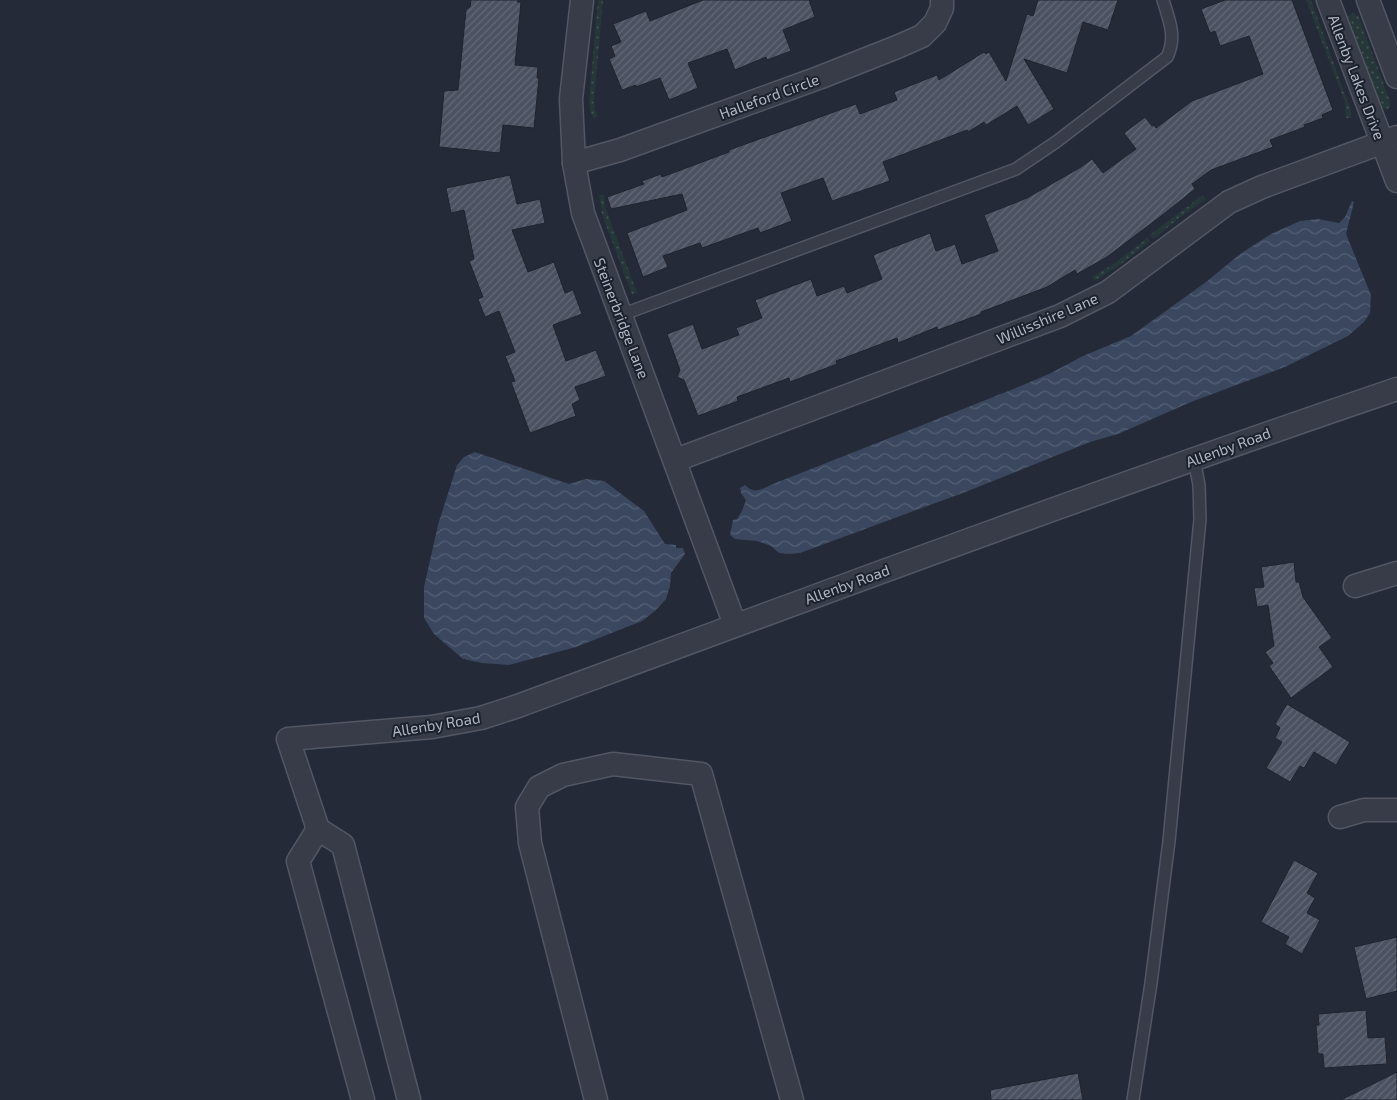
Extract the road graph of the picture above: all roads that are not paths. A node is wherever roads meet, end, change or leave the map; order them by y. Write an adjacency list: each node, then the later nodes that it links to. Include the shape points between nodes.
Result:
1 (582, 0): 8 (street, Steinerbridge Lane, via 571,99)
2 (942, 0): 8 (street, Halleford Circle, via 935,23 922,36 646,140)
3 (1163, 0): 10 (lane, via 1172,29 1173,46 1167,57 1016,169)
4 (1328, 0): 7 (street, Allenby Lakes Drive)
5 (1368, 0): 6 (street)
6 (1397, 77)
7 (1389, 140): 9 (street, Allenby Lakes Drive); 13 (street, Willisshire Lane, via 1229,202 1116,286 1085,305)
8 (574, 163): 10 (street, Steinerbridge Lane, via 584,213)
9 (1397, 181)
10 (621, 315): 13 (street, Steinerbridge Lane)
11 (1397, 389): 12 (street, Allenby Road)
12 (1194, 459): 16 (street, Allenby Road); 24 (lane, via 1199,485 1199,529 1169,841)
13 (676, 460): 16 (street, Steinerbridge Lane)
14 (1397, 573): 15 (street)
15 (1355, 586)
16 (735, 624): 19 (street, Allenby Road, via 481,718 432,727 288,740)
17 (1397, 810): 18 (street, via 1364,810)
18 (1340, 817)
19 (318, 830): 20 (street, via 298,861); 21 (street, via 343,845)
20 (363, 1100)
21 (409, 1100)
22 (596, 1100): 23 (street, via 530,843 527,807 539,788 563,775 613,764 701,774)
23 (792, 1100)
24 (1132, 1100)

